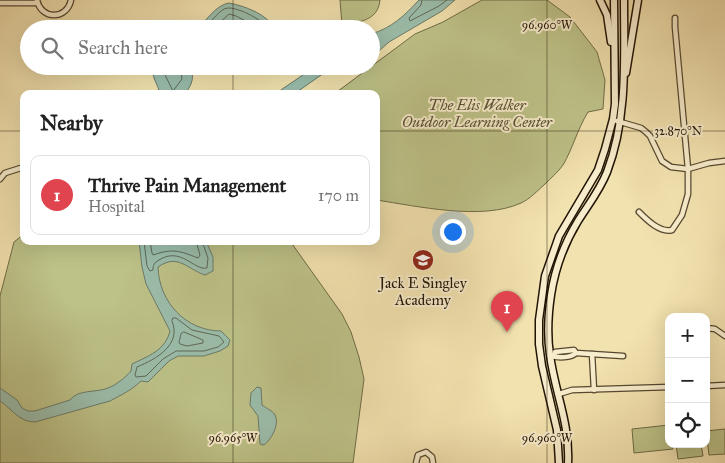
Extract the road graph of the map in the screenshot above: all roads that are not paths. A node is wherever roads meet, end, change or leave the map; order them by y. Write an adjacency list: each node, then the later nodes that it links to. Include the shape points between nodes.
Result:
1 (71, 0): 6 (street, via 68,8 57,16 44,12)
2 (600, 0): 9 (main road, via 607,15)
3 (614, 0): 9 (main road)
4 (624, 0): 10 (main road)
5 (638, 0): 10 (main road)
6 (37, 1): 7 (street)
7 (0, 3)
8 (675, 18): 15 (street)
9 (614, 62): 11 (main road)
10 (623, 87): 12 (main road)
11 (613, 119): 12 (street); 18 (main road, via 598,170 552,254 545,276)
12 (621, 122): 15 (street, via 646,132 666,165); 19 (main road, via 604,179 562,252)
13 (725, 161): 15 (street)
14 (20, 168): 16 (street, via 5,172)
15 (688, 169): 17 (street, via 688,194 682,215 672,230 660,229)
16 (0, 179)
17 (639, 212)
18 (540, 317): 19 (main road); 32 (main road, via 542,366 557,430)
19 (549, 317): 23 (main road)
20 (710, 328): 21 (street)
21 (725, 336)
22 (592, 354): 23 (street); 24 (street); 28 (street)
23 (552, 356): 29 (main road)
24 (623, 356)
25 (710, 386): 26 (street)
26 (725, 386)
27 (665, 387): 28 (street)
28 (594, 390): 29 (street)
29 (559, 394): 33 (main road, via 566,426)
30 (416, 463): 31 (street, via 418,455 426,452)
31 (433, 463)
32 (559, 463)
33 (568, 463)

